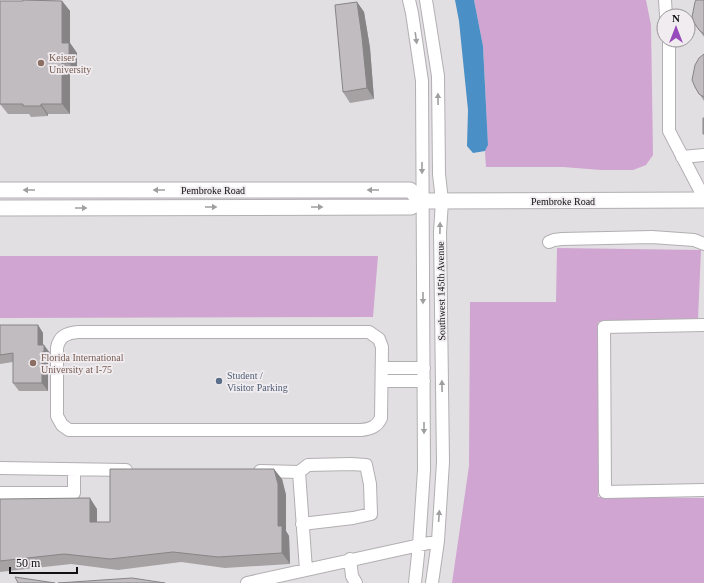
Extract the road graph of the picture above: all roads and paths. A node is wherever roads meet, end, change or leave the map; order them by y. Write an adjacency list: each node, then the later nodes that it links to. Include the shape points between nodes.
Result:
1 (409, 0): 8 (street, Southwest 145th Avenue, one-way to 8, via 422,81)
2 (426, 0): 9 (street, Southwest 145th Avenue, one-way to 2, via 439,174 438,76)
3 (669, 48): 5 (street, via 669,131)
4 (704, 155): 5 (street)
5 (682, 157): 7 (street)
6 (0, 190): 8 (main road, Pembroke Road, one-way to 6, via 410,190)
7 (704, 199): 9 (main road, Pembroke Road)
8 (422, 201): 9 (main road, Pembroke Road); 10 (main road, Pembroke Road, one-way to 8, via 410,208); 15 (street, Southwest 145th Avenue, one-way to 15)
9 (442, 201): 26 (street, Southwest 145th Avenue, one-way to 9, via 443,462 440,232)
10 (0, 208)
11 (548, 242): 12 (street, via 562,239 652,237 694,240)
12 (704, 244)
13 (704, 325): 23 (street, via 604,327 605,492)
14 (382, 368): 15 (street); 16 (street); 16 (street, via 380,342 369,332 72,332 63,336 58,344 58,416 62,425 73,430 368,429 377,425 381,418)
15 (424, 368): 17 (street, Southwest 145th Avenue)
16 (382, 381): 17 (street)
17 (424, 381): 27 (street, Southwest 145th Avenue, one-way to 27, via 424,470)
18 (0, 468): 19 (street)
19 (74, 470): 20 (street); 24 (street, via 74,493)
20 (136, 470)
21 (245, 471): 22 (street)
22 (299, 472): 25 (street); 25 (street, via 308,465 366,465 370,484 371,514)
23 (704, 490)
24 (0, 494)
25 (302, 524): 29 (street)
26 (438, 541): 27 (street); 33 (street, Southwest 145th Avenue)
27 (420, 545): 28 (street); 32 (street, Southwest 145th Avenue)
28 (350, 559): 29 (street); 31 (street, via 352,576)
29 (306, 570): 30 (street)
30 (247, 583)
31 (356, 583)
32 (415, 583)
33 (432, 583)

